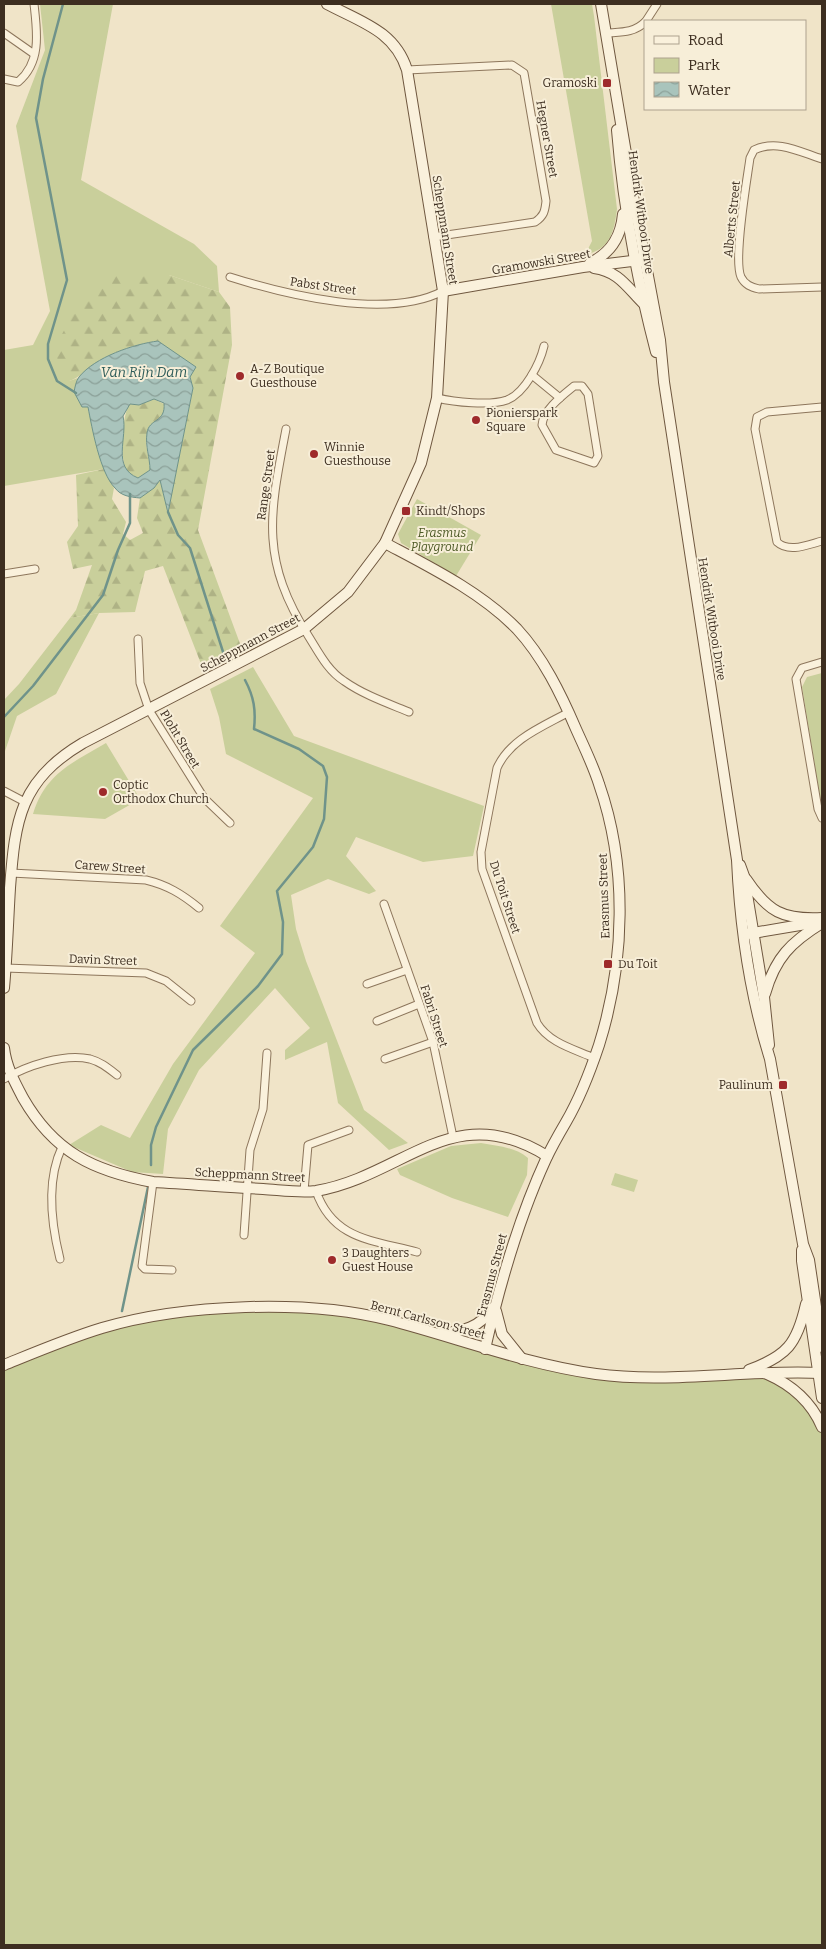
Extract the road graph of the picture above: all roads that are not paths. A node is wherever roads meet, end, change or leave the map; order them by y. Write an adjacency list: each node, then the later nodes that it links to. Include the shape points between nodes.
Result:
1 (34, 4): 9 (street, via 38,43)
2 (327, 4): 10 (street, Scheppmann Street, via 391,39)
3 (601, 4): 8 (street, Hendrik Witbooi Drive)
4 (657, 4): 5 (street)
5 (646, 20)
6 (644, 23): 8 (street, via 626,32)
7 (4, 33): 9 (street)
8 (607, 33): 11 (street, Hendrik Witbooi Drive)
9 (34, 54): 12 (street, via 27,74 18,82)
10 (407, 70): 15 (street, Scheppmann Street); 15 (street, Hegner Street, via 512,65 521,69 546,201 545,211 535,222)
11 (614, 73): 14 (street, Hendrik Witbooi Drive); 16 (street, Hendrik Witbooi Drive)
12 (4, 79)
13 (822, 159): 19 (street, Alberts Street, via 778,145 754,150 743,203 738,264 740,275 750,287)
14 (624, 201): 16 (street, Hendrik Witbooi Drive); 17 (street, via 616,241 601,258)
15 (433, 236): 20 (street, Scheppmann Street)
16 (639, 260): 17 (street, Gramowski Street); 21 (street, Hendrik Witbooi Drive); 24 (street, Hendrik Witbooi Drive, via 660,340)
17 (583, 267): 20 (street, Gramowski Street); 21 (street, via 612,272)
18 (230, 277): 20 (street, Pabst Street, via 278,290 350,303 430,297)
19 (822, 287)
20 (443, 291): 25 (street, Scheppmann Street)
21 (644, 304): 24 (street, Hendrik Witbooi Drive)
22 (544, 346): 23 (street)
23 (532, 375): 25 (street, via 507,400 461,402); 26 (street)
24 (664, 382): 43 (street, Hendrik Witbooi Drive)
25 (437, 398): 30 (street, Scheppmann Street, via 419,469)
26 (560, 398): 26 (street, via 574,386 582,386 586,390 598,456 594,463 559,452 552,445 542,422)
27 (822, 407): 29 (street, via 767,412 757,417 754,429 777,542 792,548)
28 (286, 429): 33 (street, Range Street, via 272,507 272,545 280,578)
29 (822, 541)
30 (384, 543): 33 (street, Scheppmann Street, via 348,592); 38 (street, Erasmus Street, via 478,597 517,629 542,663)
31 (35, 569): 32 (street)
32 (4, 574)
33 (304, 629): 36 (street, Scheppmann Street); 37 (street, Range Street, via 323,660 343,681)
34 (138, 639): 36 (street, Ploht Street, via 140,683)
35 (822, 662): 41 (street, via 802,668 796,679)
36 (149, 710): 40 (street, Scheppmann Street, via 61,756 44,772); 42 (street, Ploht Street, via 204,798)
37 (409, 712)
38 (569, 712): 61 (street, Erasmus Street, via 600,785 616,856 619,897 618,948 608,1010); 61 (street, Du Toit Street, via 513,744 501,759 480,860 541,1030 556,1041)
39 (4, 791): 40 (street)
40 (25, 802): 44 (street, Scheppmann Street, via 13,840)
41 (822, 818)
42 (230, 823)
43 (736, 860): 45 (street, Hendrik Witbooi Drive); 49 (street, Hendrik Witbooi Drive)
44 (11, 873): 47 (street, Carew Street, via 146,880 179,892); 50 (street, Scheppmann Street)
45 (744, 876): 48 (street, via 775,912 790,918); 49 (street, Hendrik Witbooi Drive)
46 (384, 904): 51 (street, Fabri Street)
47 (200, 908)
48 (822, 921): 49 (street); 54 (street, via 783,954 773,970)
49 (748, 934): 54 (street, Hendrik Witbooi Drive); 63 (street, Hendrik Witbooi Drive, via 762,1032)
50 (5, 968): 53 (street, Scheppmann Street); 55 (street, Davin Street, via 146,972 166,981)
51 (407, 970): 52 (street); 56 (street, Fabri Street)
52 (367, 984)
53 (4, 988)
54 (764, 997): 63 (street, Hendrik Witbooi Drive)
55 (191, 1001)
56 (419, 1004): 57 (street); 58 (street, Fabri Street)
57 (377, 1021)
58 (432, 1042): 62 (street); 67 (street, Fabri Street)
59 (4, 1048): 65 (street, Scheppmann Street)
60 (267, 1053): 71 (street, via 263,1109 251,1141)
61 (594, 1058): 69 (street, Erasmus Street, via 574,1106)
62 (385, 1059)
63 (770, 1059): 75 (street, Hendrik Witbooi Drive)
64 (117, 1075): 65 (street, via 104,1064 83,1058 53,1062)
65 (7, 1077): 68 (street, Scheppmann Street, via 46,1132)
66 (349, 1130): 72 (street, via 308,1145)
67 (453, 1137): 69 (street, Scheppmann Street, via 486,1134 507,1137); 73 (street, Scheppmann Street, via 375,1171)
68 (62, 1147): 70 (street, Scheppmann Street, via 116,1175); 77 (street, via 53,1168 52,1180 53,1226)
69 (547, 1156): 80 (street, Erasmus Street, via 520,1219)
70 (153, 1182): 71 (street, Scheppmann Street); 78 (street, via 142,1266 145,1269)
71 (247, 1188): 72 (street, Scheppmann Street); 74 (street)
72 (304, 1191): 73 (street, Scheppmann Street)
73 (316, 1191): 76 (street, via 324,1209 340,1228 353,1235)
74 (244, 1235)
75 (803, 1244): 79 (street, Hendrik Witbooi Drive); 82 (street, Hendrik Witbooi Drive, via 809,1260)
76 (417, 1252)
77 (60, 1258)
78 (172, 1270)
79 (807, 1300): 86 (street, via 800,1326 785,1351 778,1358); 88 (street, Hendrik Witbooi Drive)
80 (495, 1306): 81 (street, via 485,1319 469,1330); 83 (street, Erasmus Street); 84 (street, via 502,1334)
81 (438, 1335): 83 (street, Bernt Carlsson Street); 85 (street, Bernt Carlsson Street, via 387,1320 308,1309 252,1308 148,1318 102,1328)
82 (822, 1347)
83 (485, 1349): 84 (street, Bernt Carlsson Street)
84 (522, 1358): 86 (street, Bernt Carlsson Street, via 595,1374 627,1377)
85 (4, 1365)
86 (741, 1372): 87 (street, Bernt Carlsson Street)
87 (763, 1373): 88 (street, Bernt Carlsson Street); 90 (street, via 802,1396)
88 (820, 1373): 89 (street, Hendrik Witbooi Drive)
89 (822, 1398)
90 (822, 1427)

